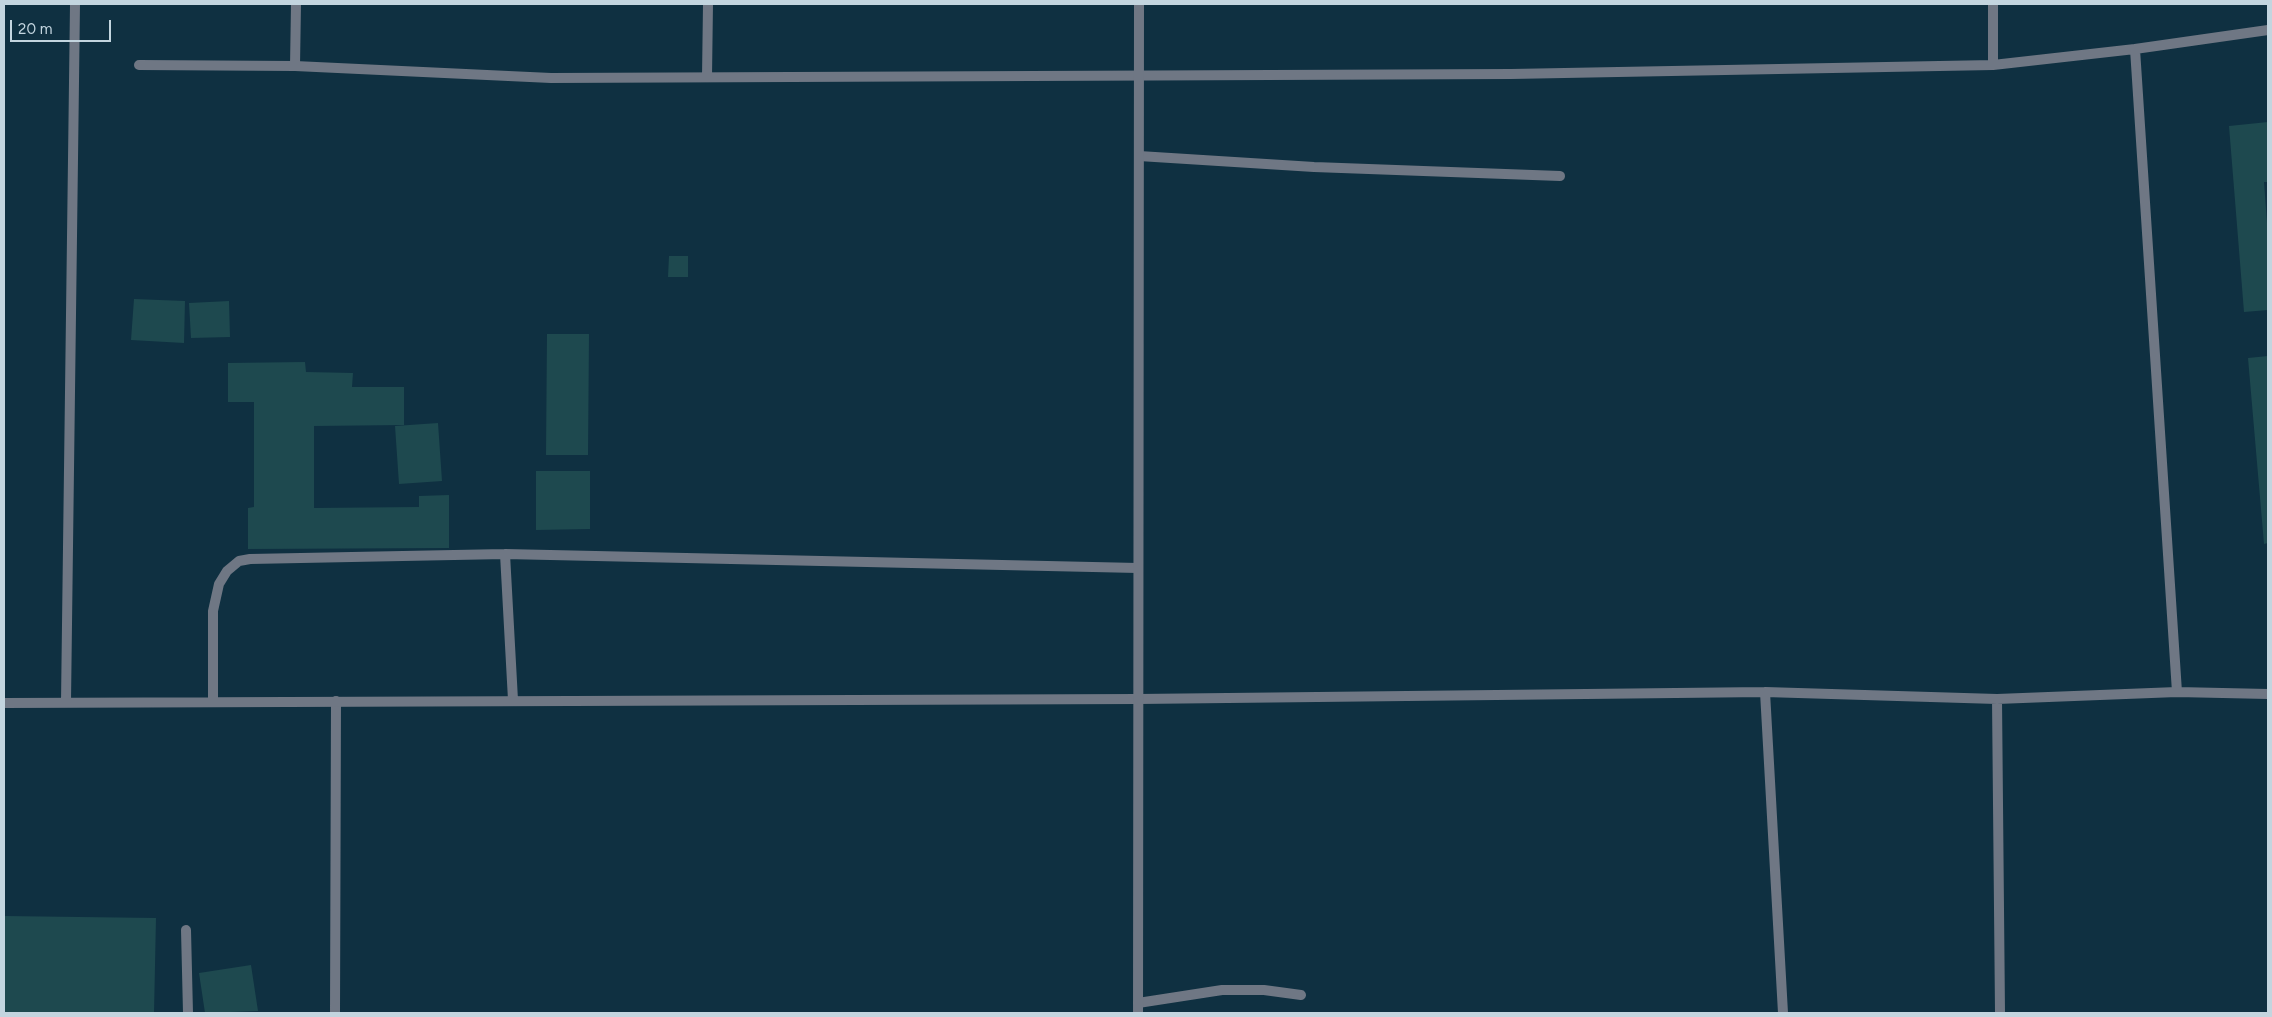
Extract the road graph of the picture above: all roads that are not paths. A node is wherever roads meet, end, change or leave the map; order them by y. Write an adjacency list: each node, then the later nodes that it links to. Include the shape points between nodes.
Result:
1 (75, 4): 25 (street)
2 (296, 4): 9 (street)
3 (708, 4): 12 (street)
4 (1138, 4): 11 (street)
5 (1994, 4): 10 (street)
6 (2268, 30): 7 (street)
7 (2135, 49): 10 (street); 18 (street)
8 (139, 65): 9 (street)
9 (295, 66): 12 (street, via 551,78)
10 (1993, 66): 11 (street)
11 (1138, 76): 12 (street); 13 (street)
12 (707, 77)
13 (1139, 156): 14 (street, via 1314,167); 16 (street)
14 (1560, 176)
15 (505, 554): 16 (street); 22 (street); 26 (street, via 329,556 239,561 226,571 219,584 213,611)
16 (1138, 568): 20 (street)
17 (1765, 692): 20 (street); 21 (street); 32 (street)
18 (2177, 692): 19 (street); 21 (street)
19 (2268, 694)
20 (1138, 699): 22 (street); 29 (street)
21 (1997, 699): 33 (street)
22 (513, 700): 23 (street)
23 (336, 701): 26 (street); 31 (street)
24 (4, 702): 25 (street)
25 (66, 702): 26 (street)
26 (212, 702)
27 (186, 930): 30 (street)
28 (1301, 995): 29 (street, via 1264,990 1222,990)
29 (1138, 1008)
30 (188, 1013)
31 (335, 1013)
32 (1783, 1013)
33 (2000, 1013)

